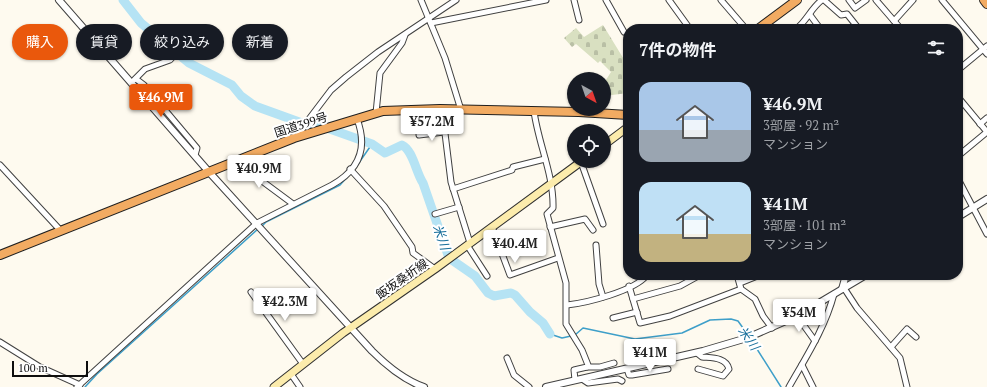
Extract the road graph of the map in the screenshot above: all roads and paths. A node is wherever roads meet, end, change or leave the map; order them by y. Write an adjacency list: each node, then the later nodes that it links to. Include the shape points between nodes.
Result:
1 (59, 0): 38 (street)
2 (421, 0): 21 (street)
3 (456, 0): 21 (street)
4 (546, 0): 24 (street)
5 (574, 0): 22 (street)
6 (606, 0): 32 (street)
7 (669, 0): 25 (street)
8 (721, 0): 26 (street)
9 (797, 0): 27 (highway)
10 (823, 0): 19 (street, via 841,15); 20 (street)
11 (849, 0): 18 (street)
12 (866, 0): 18 (street)
13 (876, 0): 23 (street)
14 (913, 0): 23 (street)
15 (942, 0): 34 (street)
16 (984, 0): 17 (highway)
17 (987, 4)
18 (855, 8): 19 (street)
19 (847, 14): 30 (street)
20 (810, 15): 28 (street); 29 (street)
21 (429, 17): 24 (street); 33 (street)
22 (579, 20)
23 (894, 21): 31 (street)
24 (431, 23): 41 (street)
25 (686, 24)
26 (742, 24)
27 (765, 24)
28 (801, 24)
29 (818, 24)
30 (855, 24)
31 (897, 24)
32 (623, 30)
33 (405, 35): 43 (street, via 380,73); 52 (street, via 378,52 331,90)
34 (985, 47): 35 (street); 37 (street)
35 (987, 54)
36 (170, 60): 38 (street, via 145,69)
37 (963, 66)
38 (134, 80): 61 (street)
39 (963, 103): 47 (street)
40 (442, 109): 41 (highway, 国道399号); 43 (highway, 国道399号); 49 (street)
41 (461, 110): 42 (highway, 国道399号)
42 (534, 111): 44 (highway, 国道399号); 56 (street)
43 (376, 113): 46 (highway, 国道399号)
44 (623, 114)
45 (987, 118): 47 (street)
46 (357, 119): 52 (highway, 国道399号); 60 (street, via 363,143)
47 (980, 124): 50 (street)
48 (623, 131): 53 (main road)
49 (444, 132): 51 (street); 64 (street)
50 (987, 132): 54 (street)
51 (419, 134)
52 (298, 137): 55 (highway, 国道399号)
53 (611, 140)
54 (963, 152)
55 (240, 159): 61 (highway, 国道399号); 66 (street, via 262,181)
56 (545, 159): 62 (street); 64 (street, via 513,167 512,170)
57 (0, 165): 76 (street)
58 (573, 168): 62 (main road, 飯坂桑折線)
59 (584, 168): 72 (street)
60 (352, 171): 66 (street, via 338,182); 82 (street, via 384,206 412,247 413,253)
61 (209, 172): 71 (street); 76 (highway, 国道399号)
62 (550, 184): 73 (main road, 飯坂桑折線); 74 (street, via 553,206 547,214)
63 (963, 188): 68 (street)
64 (453, 189): 67 (street)
65 (987, 199): 68 (street)
66 (293, 204): 71 (street)
67 (459, 207): 69 (street); 78 (street)
68 (973, 208): 70 (street); 77 (street)
69 (435, 214)
70 (963, 214)
71 (258, 224): 102 (street); 120 (street)
72 (603, 224)
73 (492, 227): 78 (main road, 飯坂桑折線); 81 (street, via 510,275)
74 (550, 227): 75 (street, via 585,219); 81 (street)
75 (593, 230)
76 (61, 231): 80 (highway, 国道399号)
77 (987, 234)
78 (469, 244): 82 (main road, 飯坂桑折線); 83 (street)
79 (596, 245): 96 (street, via 599,284)
80 (0, 255)
81 (558, 258): 98 (street, via 566,283)
82 (435, 269): 102 (main road, 飯坂桑折線)
83 (487, 276)
84 (639, 280): 91 (street)
85 (691, 280): 97 (street, via 680,286)
86 (739, 280): 90 (street)
87 (748, 280): 90 (street)
88 (845, 280): 92 (street)
89 (858, 280): 92 (street)
90 (740, 283): 93 (street)
91 (629, 286): 96 (street); 97 (street)
92 (843, 289): 95 (street); 107 (street)
93 (741, 290): 99 (street, via 670,316 640,323); 103 (street, via 755,299)
94 (251, 292): 111 (street)
95 (834, 294): 100 (street); 105 (street, via 831,308)
96 (603, 297): 98 (street, via 582,304)
97 (633, 299): 99 (street)
98 (567, 305): 113 (street, via 566,324 588,361)
99 (637, 312): 101 (street)
100 (796, 316): 103 (street); 105 (street)
101 (613, 318)
102 (351, 327): 111 (main road, 飯坂桑折線); 124 (street, via 388,366 408,380)
103 (772, 328): 108 (street)
104 (916, 337): 107 (street, via 907,329)
105 (815, 341): 112 (street)
106 (0, 342): 120 (street, via 40,367)
107 (891, 347): 129 (street, via 900,358)
108 (697, 353): 114 (street); 116 (street, via 702,357 718,359 728,365 729,369 723,376)
109 (507, 358): 125 (street, via 514,375)
110 (614, 363): 113 (street)
111 (303, 364): 117 (main road, 飯坂桑折線)
112 (802, 365): 127 (street); 128 (street)
113 (587, 367): 118 (street, via 574,370)
114 (627, 369): 115 (street, via 629,375); 118 (street)
115 (668, 369)
116 (698, 369)
117 (291, 374): 122 (main road, 飯坂桑折線); 123 (street)
118 (578, 379): 119 (street, via 588,383 618,379); 121 (street)
119 (622, 381)
120 (79, 386)
121 (558, 386): 126 (street)
122 (274, 387)
123 (300, 387)
124 (424, 387)
125 (529, 387)
126 (546, 387)
127 (789, 387)
128 (813, 387)
129 (907, 387)

